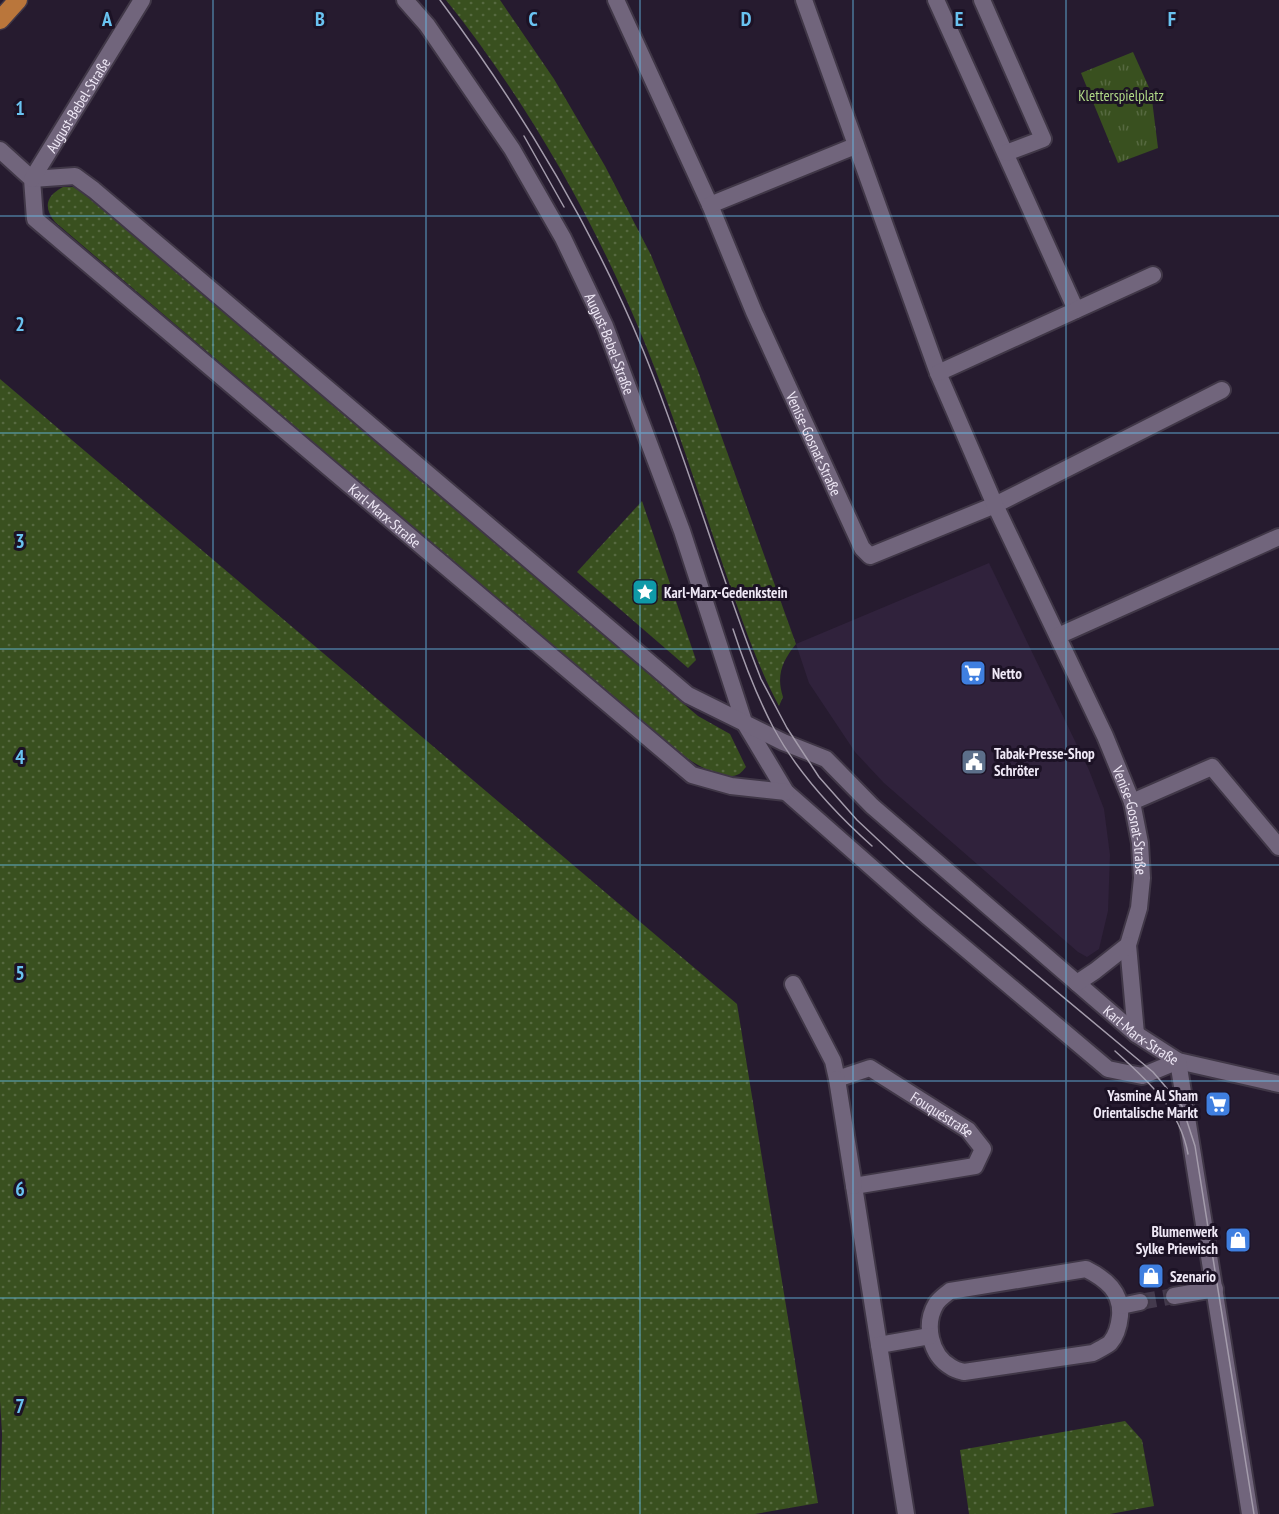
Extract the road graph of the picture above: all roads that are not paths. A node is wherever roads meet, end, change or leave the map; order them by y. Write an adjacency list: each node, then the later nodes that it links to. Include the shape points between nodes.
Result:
1 (18, 0): 8 (main road)
2 (142, 0): 12 (street, August-Bebel-Straße)
3 (405, 0): 21 (street, August-Bebel-Straße, via 427,25 512,149 563,238 605,326 682,531)
4 (616, 0): 13 (street, Venise-Gosnat-Straße)
5 (982, 0): 11 (street, via 1043,139)
6 (808, 2): 9 (street, Venise-Gosnat-Straße)
7 (942, 2): 11 (street)
8 (0, 20)
9 (855, 146): 13 (street); 16 (street, Venise-Gosnat-Straße)
10 (0, 150): 12 (street)
11 (1006, 153): 15 (street)
12 (32, 179): 21 (street, Karl-Marx-Straße, via 75,176 94,190 688,695); 22 (street, Karl-Marx-Straße, via 35,219 692,776 731,786)
13 (710, 205): 18 (street, Venise-Gosnat-Straße, via 754,312 862,548 870,556)
14 (1153, 275): 15 (street)
15 (1076, 310): 16 (street)
16 (938, 373): 18 (street, Venise-Gosnat-Straße)
17 (1222, 390): 18 (street, Venise-Gosnat-Straße)
18 (995, 506): 20 (street, Venise-Gosnat-Straße)
19 (1279, 537): 20 (street)
20 (1058, 636): 23 (street, Venise-Gosnat-Straße)
21 (744, 722): 22 (street, Karl-Marx-Straße); 26 (street, Karl-Marx-Straße, via 826,759 872,806)
22 (786, 792): 29 (street, Karl-Marx-Straße, via 1108,1069 1142,1076)
23 (1132, 802): 24 (street, via 1212,767); 25 (street, Venise-Gosnat-Straße, via 1142,878 1139,908)
24 (1279, 848)
25 (1128, 945): 26 (street); 28 (street, Venise-Gosnat-Straße)
26 (1077, 983): 28 (street, Karl-Marx-Straße)
27 (793, 984): 30 (street, via 833,1061)
28 (1136, 1034): 29 (street, Karl-Marx-Straße)
29 (1178, 1060): 31 (street); 33 (street)
30 (837, 1079): 32 (street); 32 (street, Fouquéstraße, via 870,1068 968,1130 983,1149 975,1166)
31 (1279, 1084)
32 (854, 1186): 38 (street)
33 (1215, 1290): 34 (street); 40 (street)
34 (1174, 1296)
35 (1140, 1302): 36 (street)
36 (1121, 1306): 37 (street, via 1119,1329 1109,1343 1093,1353 964,1372 939,1356); 37 (street, via 1109,1284 1086,1269 950,1292 936,1302 929,1320)
37 (930, 1336): 38 (street)
38 (879, 1345): 39 (street)
39 (906, 1514)
40 (1250, 1514)

